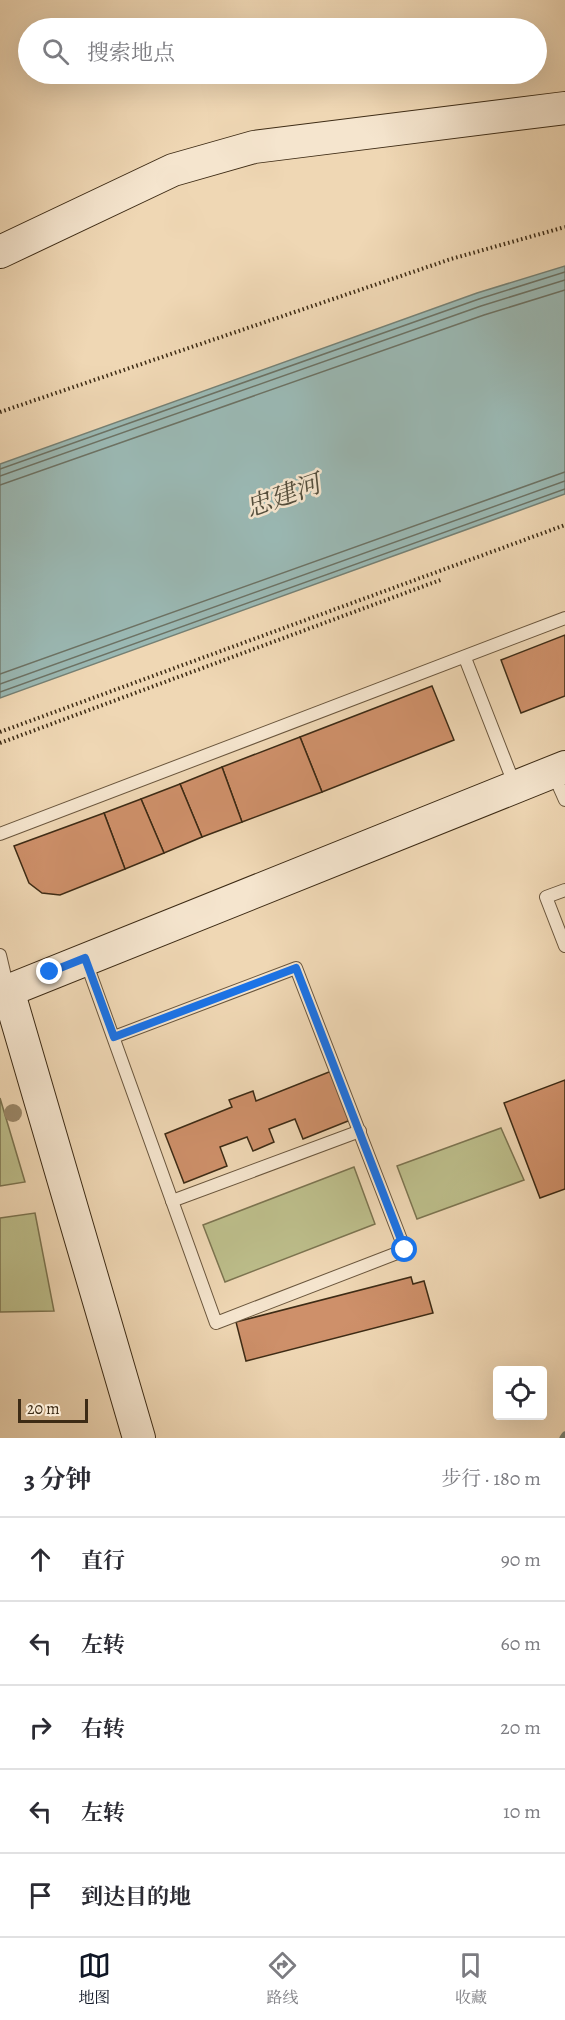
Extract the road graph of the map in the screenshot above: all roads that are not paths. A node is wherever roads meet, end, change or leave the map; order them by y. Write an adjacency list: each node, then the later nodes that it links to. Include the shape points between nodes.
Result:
1 (565, 108): 2 (main road, via 254,147 173,170)
2 (0, 252)
3 (565, 618): 4 (lane)
4 (465, 658): 6 (lane); 8 (lane)
5 (559, 769): 6 (main road); 7 (lane)
6 (516, 787): 12 (main road)
7 (565, 800)
8 (0, 834)
9 (565, 890): 10 (lane, via 546,897)
10 (565, 946)
11 (0, 955): 13 (lane)
12 (85, 958): 13 (main road); 14 (lane)
13 (4, 992): 17 (main road)
14 (114, 1037): 15 (lane, via 296,968); 16 (lane)
15 (360, 1131): 16 (lane); 16 (lane, via 405,1250 216,1323)
16 (172, 1201)
17 (139, 1438)

